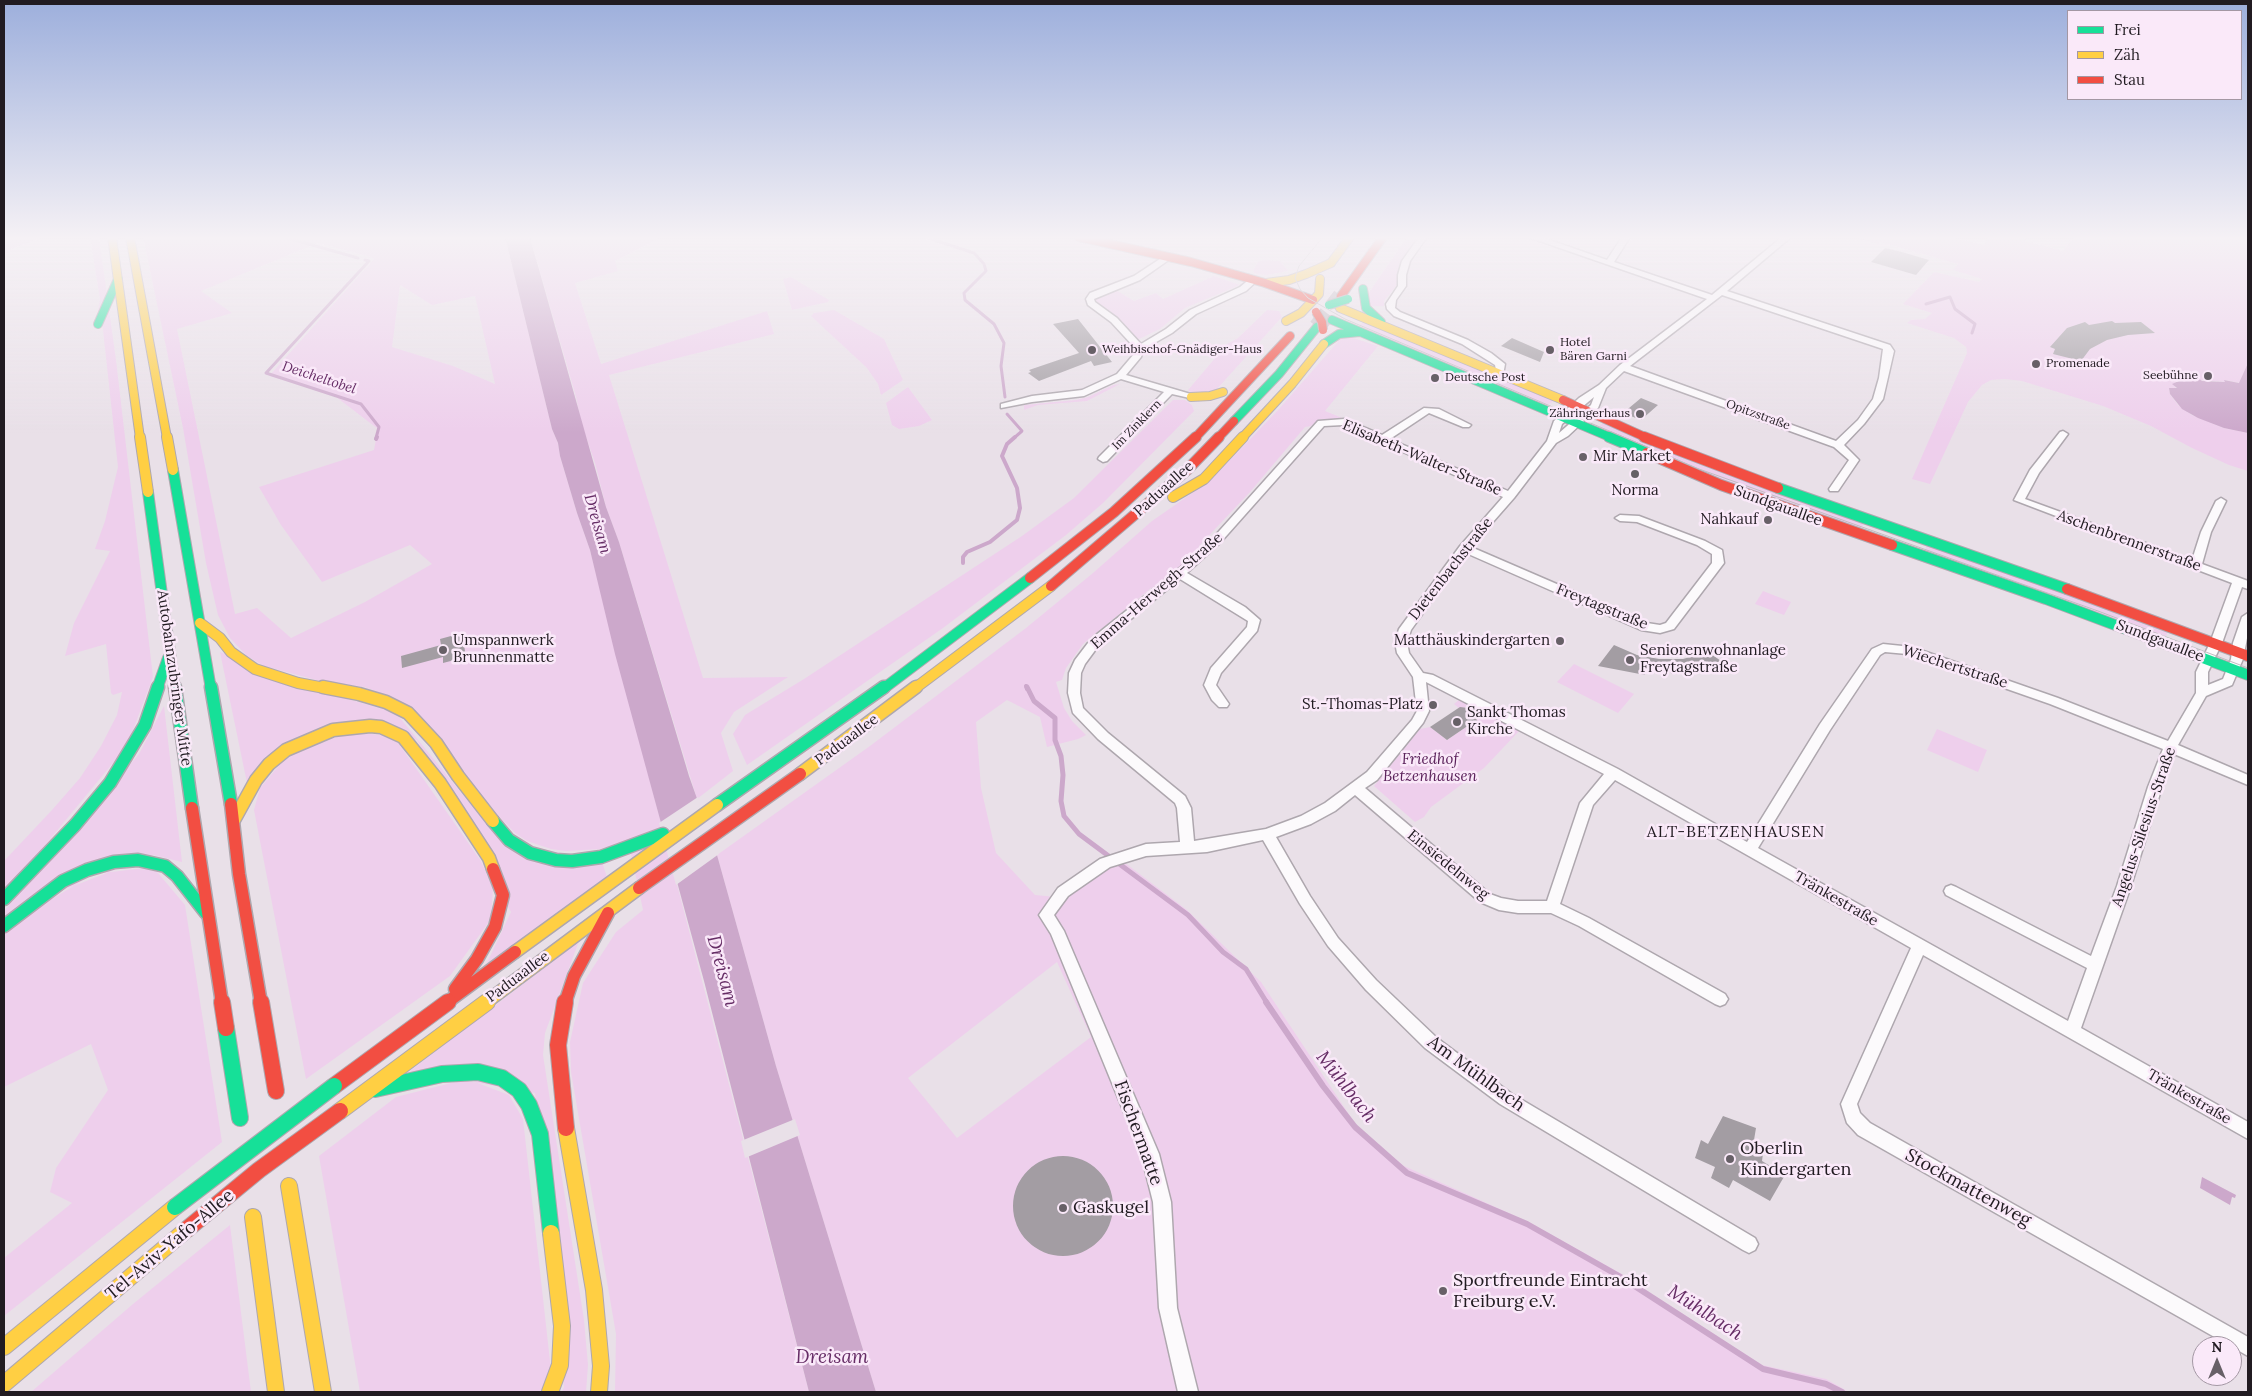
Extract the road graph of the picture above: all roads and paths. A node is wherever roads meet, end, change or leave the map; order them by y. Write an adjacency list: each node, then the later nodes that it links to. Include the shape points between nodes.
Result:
1 (108, 302): 14 (main road)
2 (121, 302): 52 (main road, Autobahnzubringer Mitte)
3 (142, 302): 50 (main road)
4 (1091, 302): 19 (street, via 1114,320)
5 (1214, 302): 19 (street, via 1193,312 1169,332)
6 (1306, 302): 13 (main road)
7 (1314, 302): 13 (main road, Paduaallee)
8 (1326, 302): 13 (main road, bridge)
9 (1366, 302): 15 (main road, via 1366,308)
10 (1391, 302): 22 (street, via 1397,314 1488,355 1500,364)
11 (1708, 302): 21 (street)
12 (1740, 302): 36 (street, via 1887,347 1889,351 1878,399 1861,422)
13 (1313, 305): 15 (main road, Sundgauallee); 16 (main road, bridge, via 1322,322); 17 (main road, Sundgauallee); 42 (main road, Paduaallee, via 1262,368 1172,461)
14 (98, 324)
15 (1386, 326): 22 (main road, Sundgauallee)
16 (1320, 329): 18 (main road); 44 (main road, Paduaallee, via 1188,470)
17 (1363, 332): 18 (main road, via 1339,334); 29 (main road, Sundgauallee)
18 (1324, 344): 44 (main road, via 1292,384 1204,478)
19 (1140, 348): 23 (street)
20 (1254, 357): 26 (main road)
21 (1623, 367): 24 (street); 36 (street, Opitzstraße)
22 (1500, 373): 29 (main road, Sundgauallee)
23 (1120, 376): 25 (street); 28 (street, via 1084,393)
24 (1602, 387): 29 (street); 30 (street, via 1595,406)
25 (1170, 391): 27 (street); 38 (street, Im Zinklern)
26 (1223, 392): 27 (main road); 27 (main road, via 1202,410)
27 (1191, 397)
28 (1004, 406)
29 (1570, 411): 30 (main road, Sundgauallee); 30 (main road, Sundgauallee); 35 (street, Dietenbachstraße, via 1557,423)
30 (1584, 417): 35 (street, Dietenbachstraße); 51 (main road, Sundgauallee); 54 (main road, Sundgauallee, via 1721,485 2046,599)
31 (1334, 421): 34 (street, Elisabeth-Walter-Straße, via 1344,422); 47 (street, Emma-Herwegh-Straße, via 1318,425 1216,541)
32 (1466, 425): 34 (street, via 1427,410)
33 (2062, 434): 46 (street, Aschenbrennerstraße, via 2034,472 2019,500)
34 (1383, 439): 40 (street, Elisabeth-Walter-Straße)
35 (1552, 441): 40 (street, Dietenbachstraße)
36 (1838, 444): 39 (street, via 1854,460)
37 (1159, 454): 42 (main road, via 1132,482)
38 (1104, 459)
39 (1834, 490)
40 (1510, 496): 45 (street, Dietenbachstraße)
41 (2221, 502): 46 (street, via 2206,532)
42 (1114, 512): 65 (main road, Paduaallee, via 912,668)
43 (1620, 518): 45 (street, Freytagstraße, via 1639,519 1718,552 1718,562 1670,626 1660,629 1645,627)
44 (1124, 526): 71 (main road, Paduaallee, via 1030,602 763,802)
45 (1464, 548): 57 (street, Dietenbachstraße, via 1403,635 1404,653)
46 (2196, 565): 48 (street, Aschenbrennerstraße)
47 (1179, 573): 59 (street, via 1254,620 1253,628 1215,670 1210,685); 67 (street, Emma-Herwegh-Straße, via 1095,642 1079,663 1074,693 1078,710 1092,726 1180,800 1184,808)
48 (2243, 583): 51 (street, Aschenbrennerstraße)
49 (2248, 617): 53 (street, via 2239,643)
50 (200, 624): 64 (main road); 65 (main road, via 255,669 298,683 359,694 408,713 436,744 509,840 530,853 556,860 601,857)
51 (2216, 643): 53 (main road, Sundgauallee); 54 (street, Aschenbrennerstraße)
52 (170, 652): 70 (main road, via 146,725 115,775 75,825); 73 (main road, Autobahnzubringer Mitte)
53 (2243, 654): 55 (street)
54 (2208, 660): 55 (main road, Sundgauallee); 58 (street, Aschenbrennerstraße, via 2202,672)
55 (2234, 669): 56 (main road, Sundgauallee); 58 (street, via 2228,682)
56 (2248, 674)
57 (1419, 677): 61 (street, Tränkestraße, via 1429,678); 63 (street, Dietenbachstraße, via 1423,711 1417,723)
58 (2202, 693): 60 (street, Angelus-Silesius-Straße)
59 (1223, 704)
60 (2171, 746): 62 (street); 68 (street, Wiechertstraße, via 1929,657 1898,648 1883,648 1876,652 1825,727); 77 (street, Angelus-Silesius-Straße)
61 (1613, 772): 68 (street, Tränkestraße); 72 (street, via 1587,803)
62 (2248, 780)
63 (1358, 789): 66 (street, Dietenbachstraße, via 1306,820); 72 (street, Einsiedelnweg, via 1484,898 1518,907)
64 (234, 820): 79 (main road, via 256,780 269,764 301,742 332,730 361,726 381,727 403,737 440,783 489,858 503,895 491,934); 83 (main road, via 239,874)
65 (690, 823): 79 (main road, Paduaallee)
66 (1267, 834): 67 (street, Dietenbachstraße, via 1231,842); 89 (street, Am Mühlbach, via 1333,942 1371,985 1431,1043 1506,1099)
67 (1187, 846): 74 (street, Dietenbachstraße, via 1146,850 1105,862 1062,892)
68 (1750, 850): 76 (street, Tränkestraße)
69 (1950, 891): 77 (street)
70 (4, 899)
71 (611, 907): 82 (main road, Paduaallee); 96 (main road, via 574,976 563,1008 558,1045 565,1125 594,1290 601,1366)
72 (1552, 907): 78 (street, Einsiedelnweg)
73 (207, 914): 75 (main road, via 165,866 138,860 114,862 63,881); 85 (main road, Autobahnzubringer Mitte)
74 (1046, 915): 97 (street, Fischermatte, via 1057,931 1150,1154 1162,1202 1168,1308)
75 (4, 926)
76 (1919, 946): 80 (street, Tränkestraße); 90 (street, Stockmattenweg, via 1849,1104 1853,1117 1864,1129)
77 (2095, 965): 80 (street, Angelus-Silesius-Straße)
78 (1720, 999)
79 (446, 1004): 81 (main road, Paduaallee)
80 (2072, 1031): 86 (street, Tränkestraße)
81 (334, 1086): 91 (main road, Tel-Aviv-Yafo-Allee, bridge, via 175,1207)
82 (366, 1091): 84 (main road, Paduaallee); 95 (main road, via 442,1074 478,1072 502,1078 519,1090 529,1105 540,1134 562,1326 560,1365)
83 (276, 1092)
84 (340, 1111): 92 (main road, Tel-Aviv-Yafo-Allee, bridge, via 186,1230)
85 (240, 1118)
86 (2248, 1131)
87 (289, 1186): 94 (main road)
88 (254, 1216): 93 (main road)
89 (1749, 1244)
90 (2248, 1347)
91 (4, 1348)
92 (4, 1384)
93 (276, 1392)
94 (323, 1392)
95 (550, 1392)
96 (599, 1392)
97 (1188, 1392)

